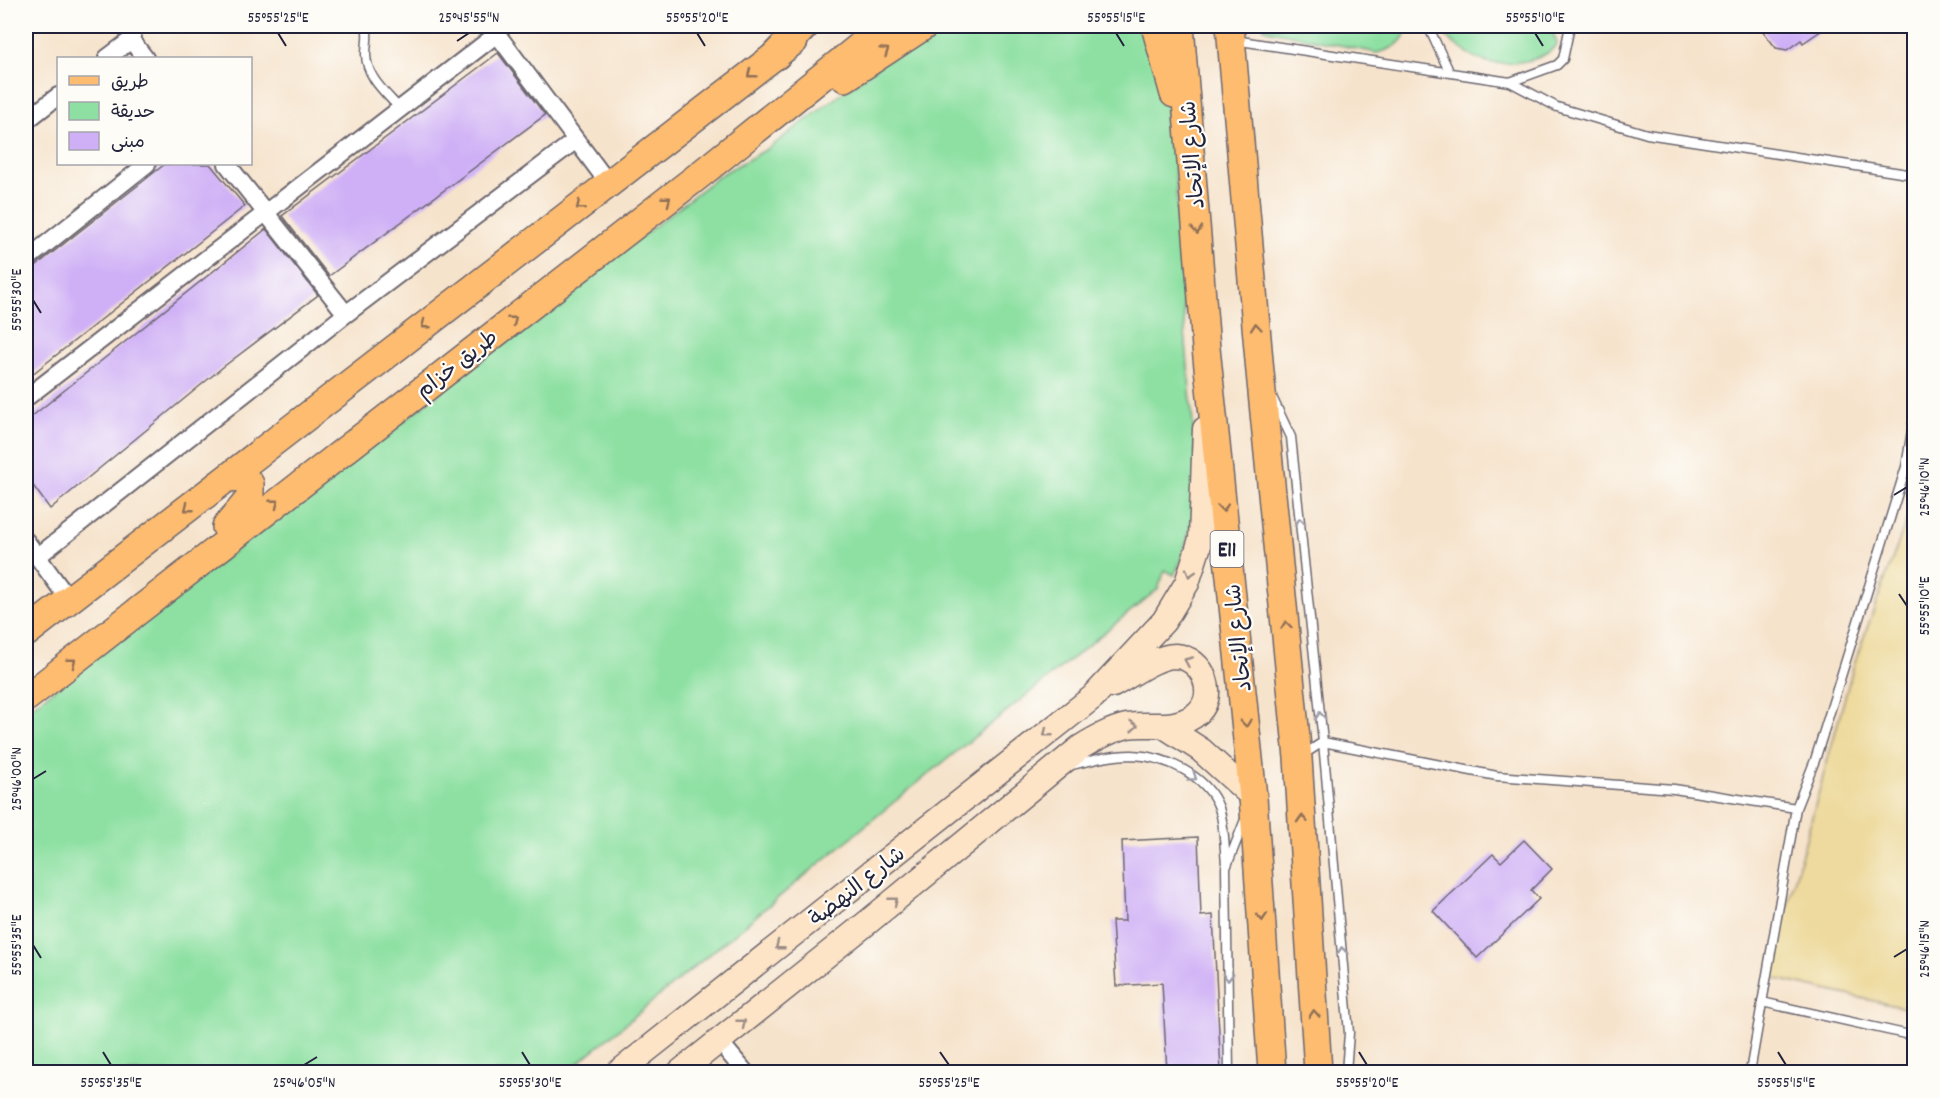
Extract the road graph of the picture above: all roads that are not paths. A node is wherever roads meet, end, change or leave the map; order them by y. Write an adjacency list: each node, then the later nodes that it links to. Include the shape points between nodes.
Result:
1 (366, 26): 19 (lane, via 370,73)
2 (804, 26): 13 (highway)
3 (814, 26): 13 (main road)
4 (885, 26): 26 (main road, طريق خزام)
5 (924, 26): 26 (main road, one-way to 5)
6 (1155, 26): 22 (main road)
7 (1180, 26): 22 (main road, شارع الإتحاد / E11)
8 (1428, 26): 16 (lane)
9 (1570, 26): 17 (lane, via 1563,59 1557,65)
10 (494, 30): 19 (street); 21 (street)
11 (133, 33): 14 (street); 15 (street)
12 (1230, 33): 16 (lane); 32 (main road, E11, one-way to 12)
13 (776, 55): 27 (main road, one-way to 27)
14 (108, 57)
15 (145, 57)
16 (1449, 71): 17 (lane)
17 (1510, 82): 25 (lane, via 1557,107 1647,135)
18 (57, 97): 20 (street)
19 (400, 109): 28 (street)
20 (26, 121)
21 (576, 140): 27 (street); 30 (street)
22 (1191, 158): 31 (main road, شارع الإتحاد / E11, one-way to 31)
23 (146, 165): 29 (street)
24 (229, 165): 28 (street)
25 (1914, 175)
26 (697, 177): 39 (main road, طريق خزام, one-way to 26)
27 (609, 184): 36 (main road, one-way to 36)
28 (267, 212): 30 (street); 33 (street)
29 (26, 260)
30 (346, 314): 38 (street)
31 (1206, 348): 42 (main road, one-way to 42, via 1201,539 1187,583 1164,621); 48 (main road, شارع الإتحاد / E11, one-way to 48)
32 (1260, 372): 45 (lane, one-way to 32, via 1291,437); 46 (main road, E11, one-way to 32)
33 (26, 398)
34 (1914, 418): 35 (lane)
35 (1910, 468): 49 (lane)
36 (227, 478): 39 (main road, via 244,477 250,498); 40 (main road, one-way to 40)
37 (26, 541): 38 (street)
38 (37, 557): 40 (street)
39 (183, 574): 43 (main road, طريق خزام, one-way to 39)
40 (69, 600): 41 (main road)
41 (26, 633)
42 (1093, 697): 44 (main road, one-way to 42, via 1195,715 1206,698 1206,681 1200,668 1189,659 1159,658); 54 (main road, شارع النهضة, one-way to 54)
43 (26, 698)
44 (1164, 726): 47 (main road, شارع النهضة, one-way to 44, via 1081,747 1110,730); 48 (main road, via 1202,750)
45 (1323, 742): 46 (lane); 49 (lane, via 1497,776 1674,789); 60 (lane, one-way to 45, via 1349,1033)
46 (1298, 758): 59 (main road, E11, one-way to 46)
47 (1057, 768): 50 (lane, one-way to 50, via 1132,755 1154,758 1181,769 1202,783 1218,806); 53 (main road, شارع النهضة, one-way to 47)
48 (1253, 798): 50 (lane); 58 (main road, شارع الإتحاد / E11, one-way to 58)
49 (1796, 808): 51 (lane)
50 (1226, 868): 57 (lane, one-way to 57)
51 (1762, 1002): 52 (lane); 61 (lane)
52 (1914, 1036)
53 (719, 1041): 55 (main road, شارع النهضة); 56 (street)
54 (619, 1072)
55 (680, 1072)
56 (745, 1072)
57 (1229, 1072)
58 (1272, 1072)
59 (1318, 1072)
60 (1346, 1072)
61 (1750, 1072)

